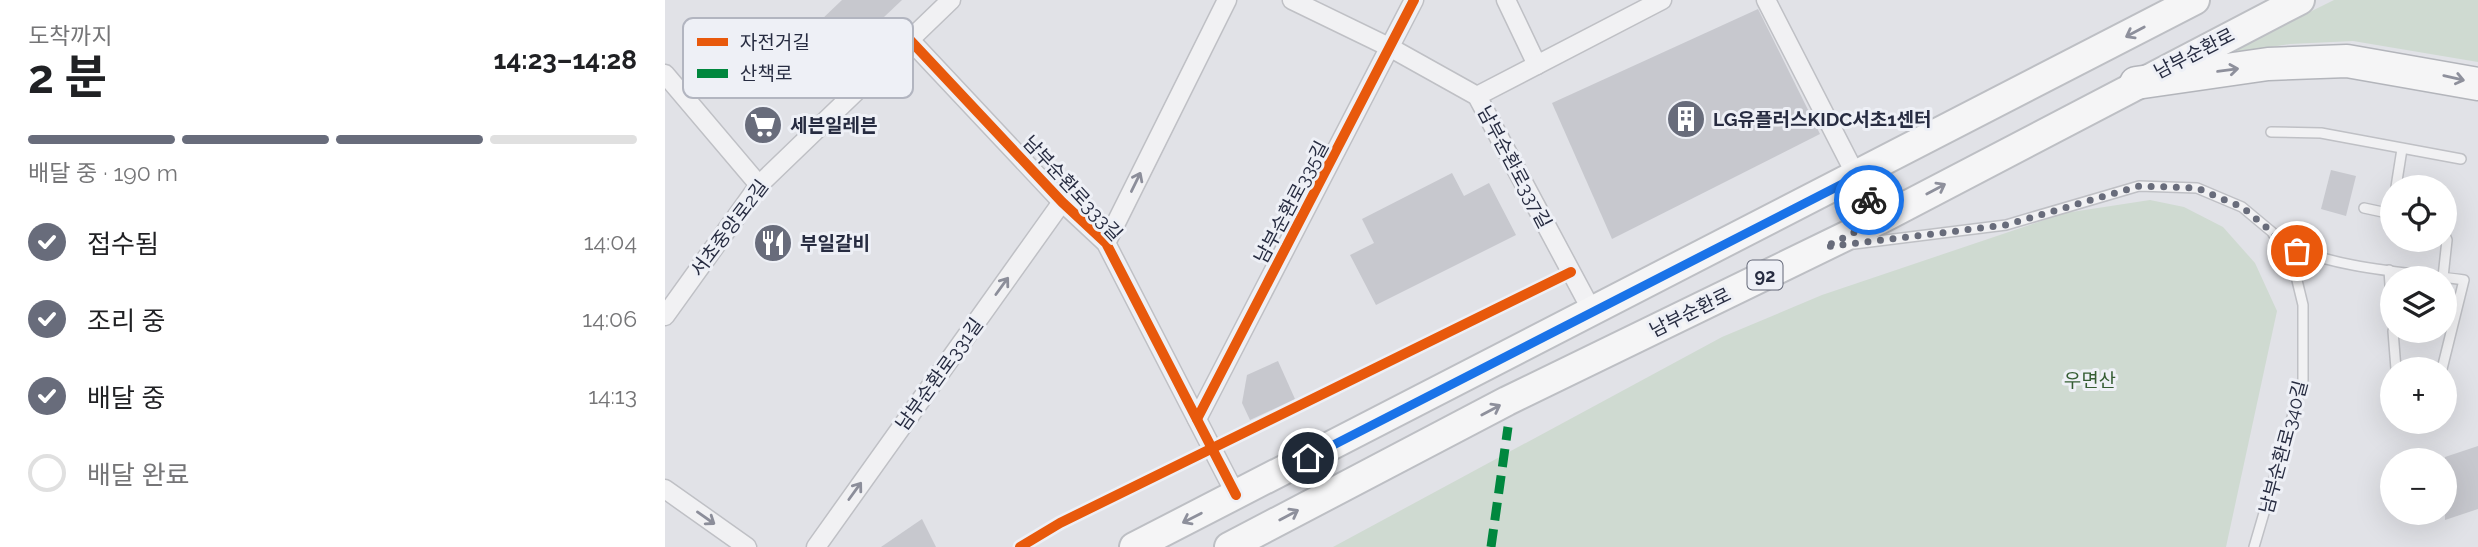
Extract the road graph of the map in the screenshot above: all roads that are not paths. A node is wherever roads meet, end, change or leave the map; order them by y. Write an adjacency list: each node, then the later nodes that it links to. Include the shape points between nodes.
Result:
1 (951, 0): 11 (street, 서초중앙로2길)
2 (1227, 0): 33 (street, 남부순환로333길, one-way to 2)
3 (1292, 0): 13 (street, 남부순환로337길)
4 (1414, 0): 13 (street, 남부순환로335길)
5 (1506, 0): 14 (street)
6 (1662, 0): 10 (street)
7 (1766, 0): 26 (street)
8 (2195, 0): 26 (main road, 92, one-way to 26)
9 (2300, 0): 16 (main road, 남부순환로 / 92)
10 (1635, 6): 14 (street)
11 (913, 35)
12 (913, 43): 28 (street, 남부순환로333길)
13 (1391, 48): 19 (street, 남부순환로337길); 40 (street, 남부순환로335길)
14 (1537, 65): 19 (street)
15 (665, 74): 18 (street)
16 (2136, 83): 17 (highway, one-way to 17, via 2268,65 2347,61); 31 (main road, 남부순환로 / 92, one-way to 16)
17 (2478, 84)
18 (683, 95)
19 (1477, 96): 38 (street, 남부순환로337길)
20 (685, 98): 27 (street)
21 (848, 98): 27 (street, 서초중앙로2길)
22 (2271, 132): 23 (lane, via 2321,133)
23 (2402, 149): 24 (lane); 25 (lane)
24 (2461, 159)
25 (2398, 175)
26 (1858, 176): 31 (street); 38 (main road, 92)
27 (759, 185): 39 (street, 서초중앙로2길)
28 (1062, 202): 33 (street, 남부순환로333길); 44 (street, 남부순환로331길, one-way to 28)
29 (2364, 208): 30 (lane)
30 (2380, 211)
31 (1879, 220): 34 (main road, 남부순환로 / 92)
32 (2279, 242): 34 (lane, 남부순환로340길, via 2242,207 2197,188 2139,186 2006,225); 35 (lane, via 2330,259); 47 (lane, 남부순환로340길, via 2294,268 2303,305 2303,380)
33 (1106, 243): 40 (street, 남부순환로333길)
34 (1825, 247): 46 (main road, 남부순환로 / 92, one-way to 34, via 1507,401)
35 (2380, 268)
36 (2457, 279): 37 (lane, via 2464,280)
37 (2457, 308)
38 (1592, 312): 42 (main road, 92)
39 (665, 316)
40 (1197, 419): 42 (street, 남부순환로333길)
41 (665, 489): 43 (street, one-way to 43)
42 (1237, 495): 45 (main road, 92, one-way to 45)
43 (747, 547)
44 (816, 547)
45 (1134, 547)
46 (1229, 547)
47 (2254, 547)

